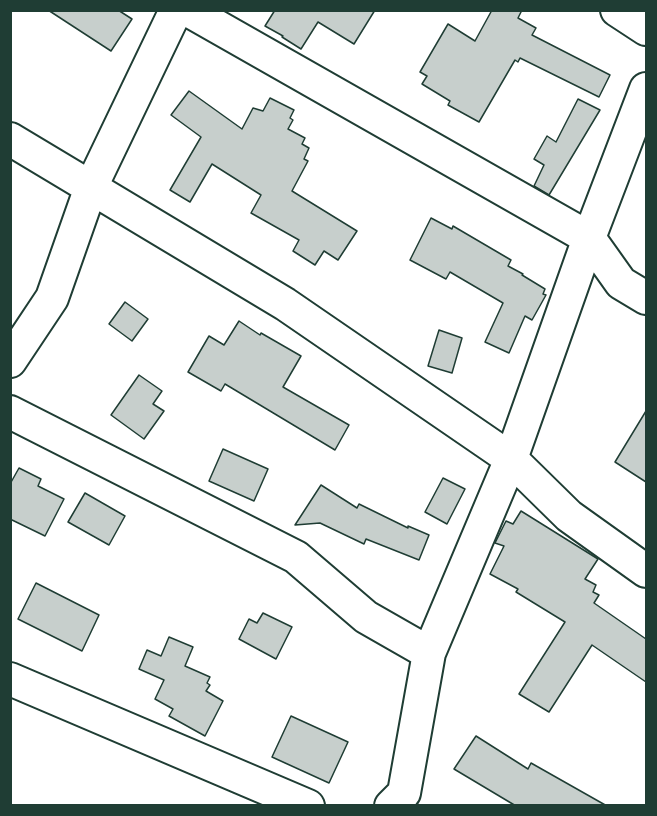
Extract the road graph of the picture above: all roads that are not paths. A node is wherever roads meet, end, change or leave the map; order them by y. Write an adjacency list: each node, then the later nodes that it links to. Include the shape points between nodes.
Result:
1 (176, 10): 7 (street)
2 (188, 10): 8 (street)
3 (617, 10): 4 (street)
4 (646, 29)
5 (646, 89): 8 (street)
6 (10, 138): 7 (street)
7 (91, 188): 10 (street, via 52,298); 12 (street, via 285,304)
8 (589, 238): 9 (street, via 621,283); 12 (street)
9 (646, 298)
10 (10, 361)
11 (10, 412): 14 (street, via 296,557 366,617)
12 (511, 459): 13 (street, via 569,516); 14 (street)
13 (646, 571)
14 (429, 653): 17 (street, via 404,794)
15 (10, 679): 16 (street)
16 (308, 806)
17 (391, 806)

